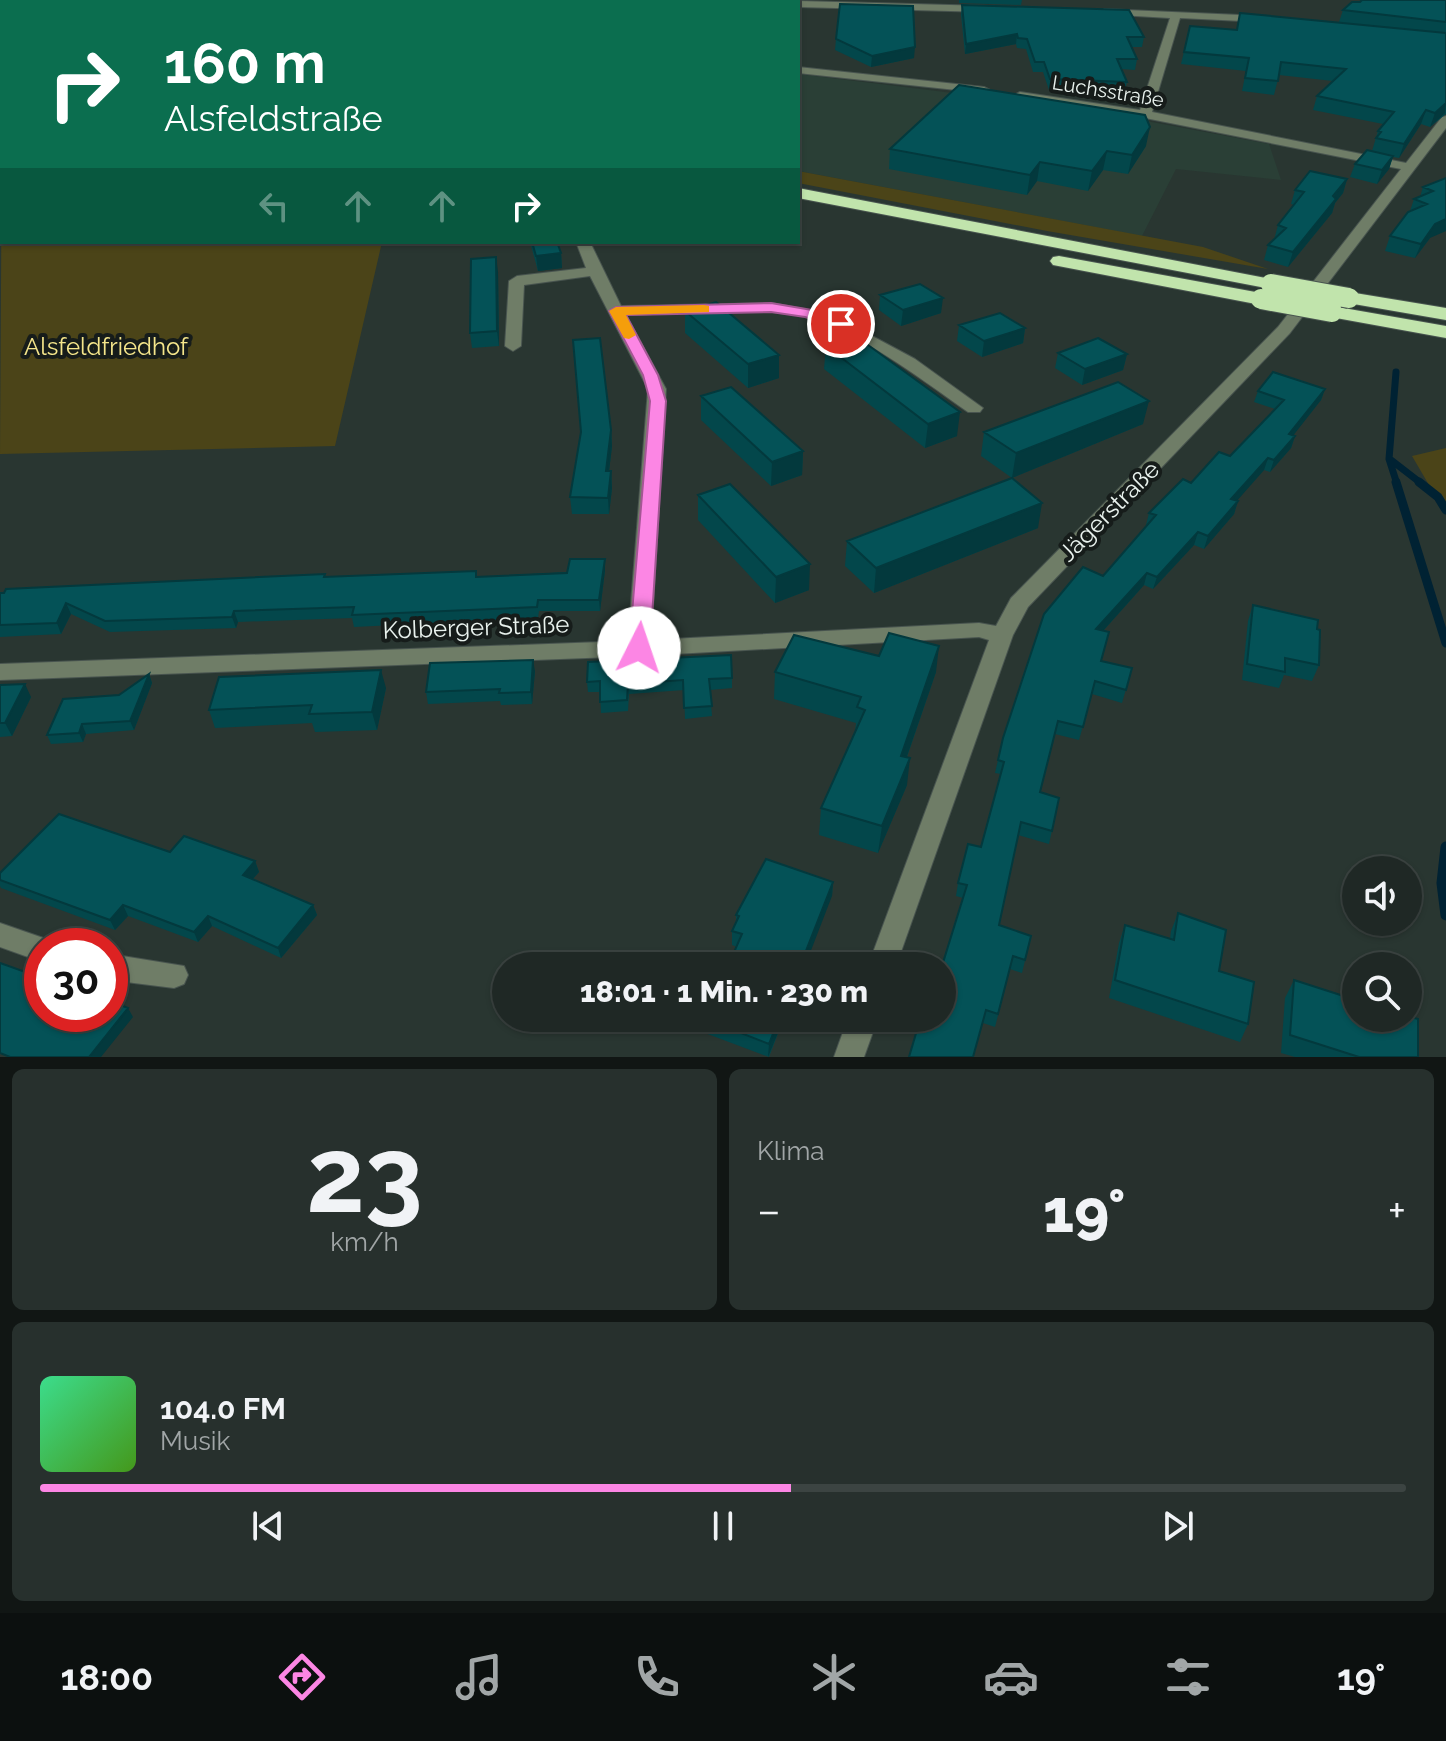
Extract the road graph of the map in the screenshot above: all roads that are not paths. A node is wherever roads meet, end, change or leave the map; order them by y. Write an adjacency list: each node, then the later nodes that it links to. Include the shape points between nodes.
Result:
1 (800, 4): 2 (street)
2 (997, 9)
3 (1086, 12): 4 (street)
4 (1176, 14): 5 (street); 7 (street)
5 (1280, 20)
6 (800, 70): 7 (street, Luchsstraße)
7 (1145, 114): 9 (street, Luchsstraße)
8 (1446, 120): 9 (street, Jägerstraße)
9 (1409, 167): 20 (street, Jägerstraße, via 1284,330 1019,603)
10 (800, 193): 14 (highway)
11 (800, 208): 14 (highway)
12 (584, 244): 13 (street)
13 (595, 271): 15 (street); 18 (street, via 517,281)
14 (1266, 291): 16 (highway, bridge); 17 (highway, bridge, via 1332,312)
15 (616, 311): 19 (street, via 771,308 825,317 909,363); 21 (street, via 651,375 658,401)
16 (1446, 314)
17 (1446, 332)
18 (513, 346)
19 (974, 408)
20 (1002, 635): 21 (street, Kolberger Straße, via 979,630); 25 (street, Jägerstraße)
21 (639, 648): 22 (street, Kolberger Straße)
22 (0, 672)
23 (0, 935): 24 (street)
24 (24, 944)
25 (887, 952)
26 (128, 969): 27 (street)
27 (174, 975)
28 (858, 1032): 29 (street)
29 (849, 1057)

